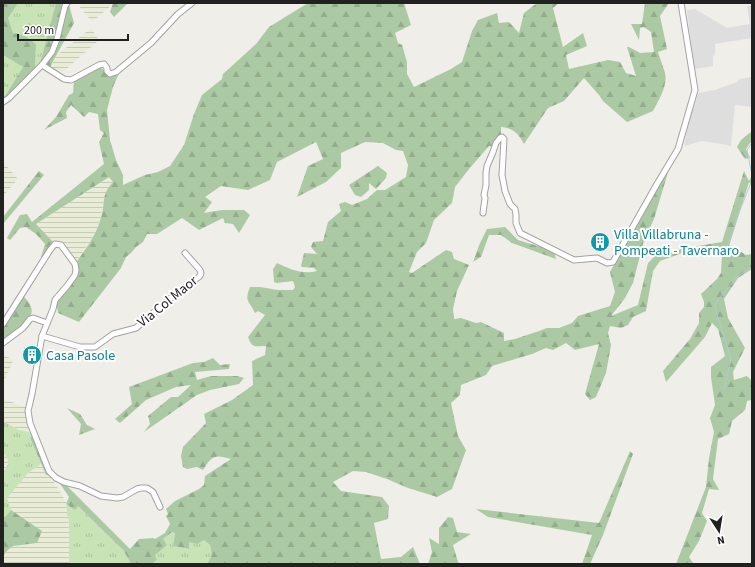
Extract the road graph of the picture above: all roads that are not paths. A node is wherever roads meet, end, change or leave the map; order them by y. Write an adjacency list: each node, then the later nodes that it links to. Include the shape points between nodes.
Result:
1 (68, 3): 4 (street, via 52,52)
2 (192, 3): 4 (street, via 151,43 116,72 110,74 104,64 71,80 64,79)
3 (681, 3): 6 (street, via 695,90 678,149 613,262 607,264 597,258 574,260 520,232 515,210 505,191 502,175 502,137 496,143 487,166)
4 (42, 65): 5 (street)
5 (3, 102)
6 (483, 213)
7 (185, 253): 10 (street, Via Col Maor, via 200,270 200,276 136,328 113,334 95,347 80,348)
8 (47, 323): 9 (street, via 55,300 75,275 76,270 75,264 61,245 55,244); 10 (street); 11 (street, via 36,318 30,319 23,328)
9 (3, 324)
10 (42, 336): 12 (street, via 28,411 30,423 49,471 64,482 101,496 123,497 137,489 147,488 153,492)
11 (3, 343)
12 (160, 507)

